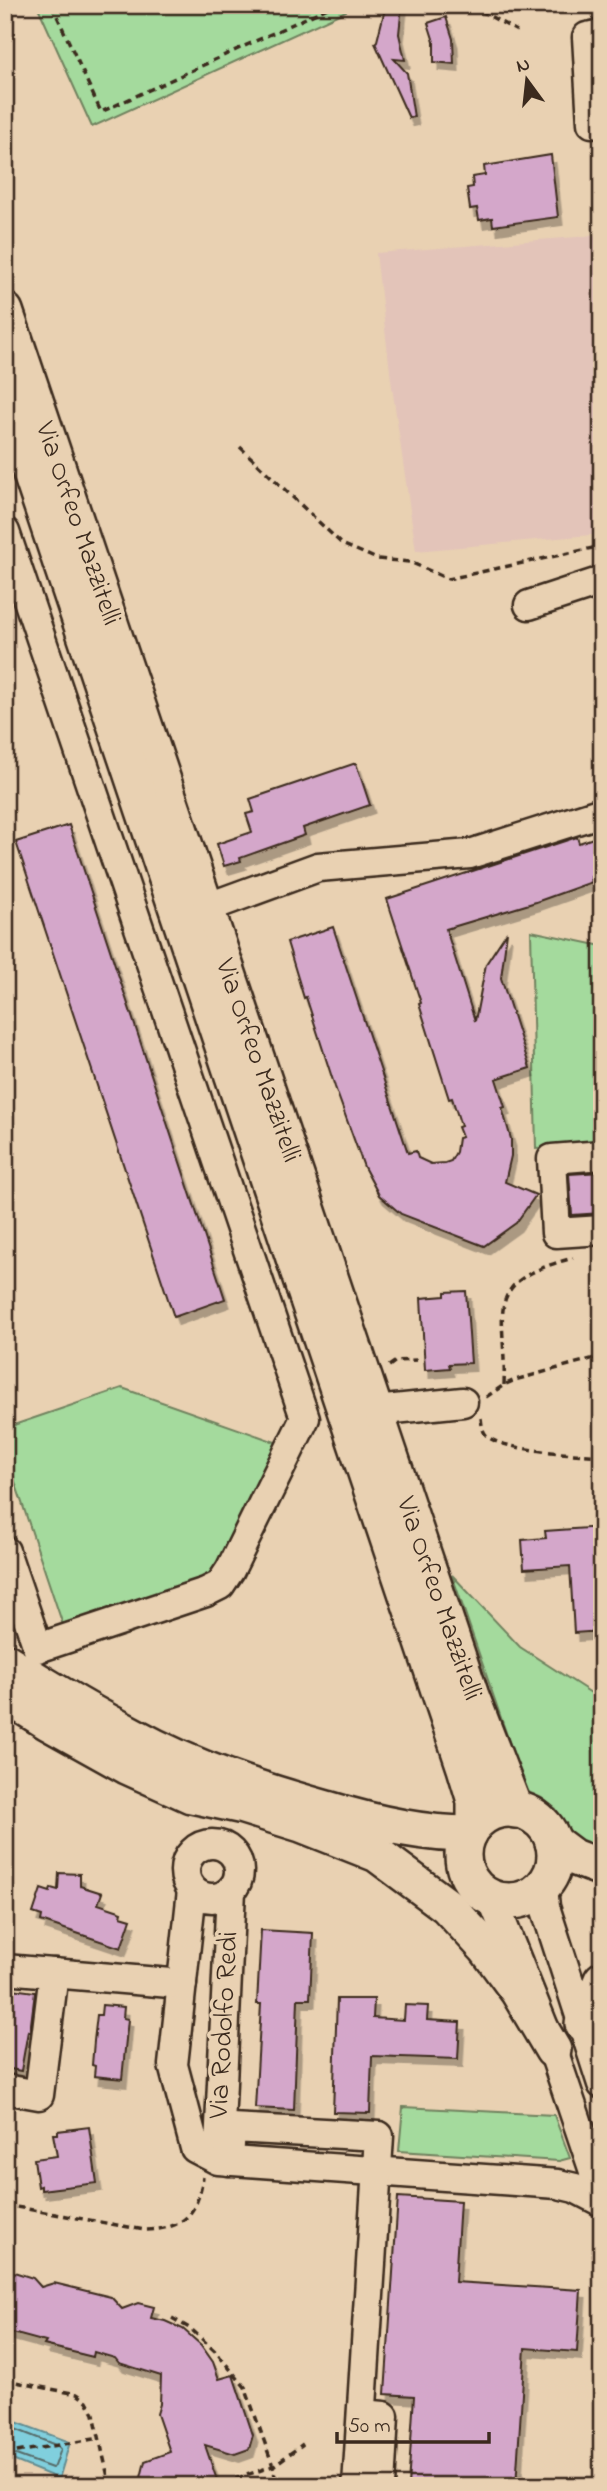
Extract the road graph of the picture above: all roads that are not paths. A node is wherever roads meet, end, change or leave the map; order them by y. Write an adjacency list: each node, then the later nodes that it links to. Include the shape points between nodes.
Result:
1 (602, 34): 2 (street, via 587,37)
2 (592, 123)
3 (5, 311): 11 (main road, Via Orfeo Mazzitelli)
4 (5, 396): 8 (main road, Via Orfeo Mazzitelli)
5 (5, 532): 9 (street)
6 (602, 581): 7 (street)
7 (528, 605)
8 (95, 663): 9 (street); 12 (main road, Via Orfeo Mazzitelli)
9 (53, 677): 17 (street)
10 (602, 812): 11 (street, via 470,854 318,867)
11 (206, 908): 12 (main road, Via Orfeo Mazzitelli)
12 (206, 953): 13 (main road, Via Orfeo Mazzitelli)
13 (223, 1003): 16 (main road, Via Orfeo Mazzitelli); 19 (main road, Via Orfeo Mazzitelli)
14 (602, 1155): 15 (street, via 552,1158 556,1233)
15 (602, 1230)
16 (294, 1258): 17 (street); 25 (main road, Via Orfeo Mazzitelli, via 465,1768 475,1801)
17 (254, 1269): 20 (street, via 305,1418 220,1585 38,1648)
18 (472, 1401): 19 (street)
19 (375, 1411): 23 (main road, Via Orfeo Mazzitelli, via 471,1696)
20 (5, 1551)
21 (5, 1661): 25 (main road, via 134,1737 197,1766 355,1817 442,1834)
22 (5, 1695): 24 (main road, via 127,1766 191,1795 243,1805)
23 (515, 1810): 25 (main road, via 493,1812); 26 (main road, via 535,1817)
24 (301, 1824): 29 (main road, via 435,1850 448,1855); 37 (main road, via 377,1854 447,1906 518,1991)
25 (472, 1829): 29 (main road, via 463,1854)
26 (553, 1842): 27 (main road); 28 (main road, via 554,1866)
27 (597, 1867): 28 (main road, via 569,1869)
28 (546, 1882): 29 (main road, via 534,1894 513,1901); 36 (street, via 545,1907)
29 (480, 1887): 37 (street)
30 (192, 1890): 31 (street, Via Rodolfo Redi, via 207,1898); 31 (street, Via Rodolfo Redi, via 185,1874 189,1857 212,1844 235,1857 239,1874); 35 (street, Via Rodolfo Redi)
31 (231, 1890): 40 (street, Via Rodolfo Redi)
32 (5, 1969): 33 (street)
33 (54, 1973): 35 (street); 39 (street, via 39,2095)
34 (602, 1980): 36 (main road)
35 (182, 1984): 40 (street, Via Rodolfo Redi, via 173,2065 195,2148)
36 (583, 2024): 38 (street)
37 (553, 2050): 42 (street)
38 (602, 2084)
39 (5, 2089)
40 (218, 2158): 41 (street, Via Rodolfo Redi)
41 (378, 2171): 43 (street, Via Rodolfo Redi, via 558,2184); 44 (street)
42 (602, 2195)
43 (602, 2202)
44 (362, 2414): 45 (street); 46 (street, via 384,2416)
45 (358, 2486)
46 (380, 2486)

